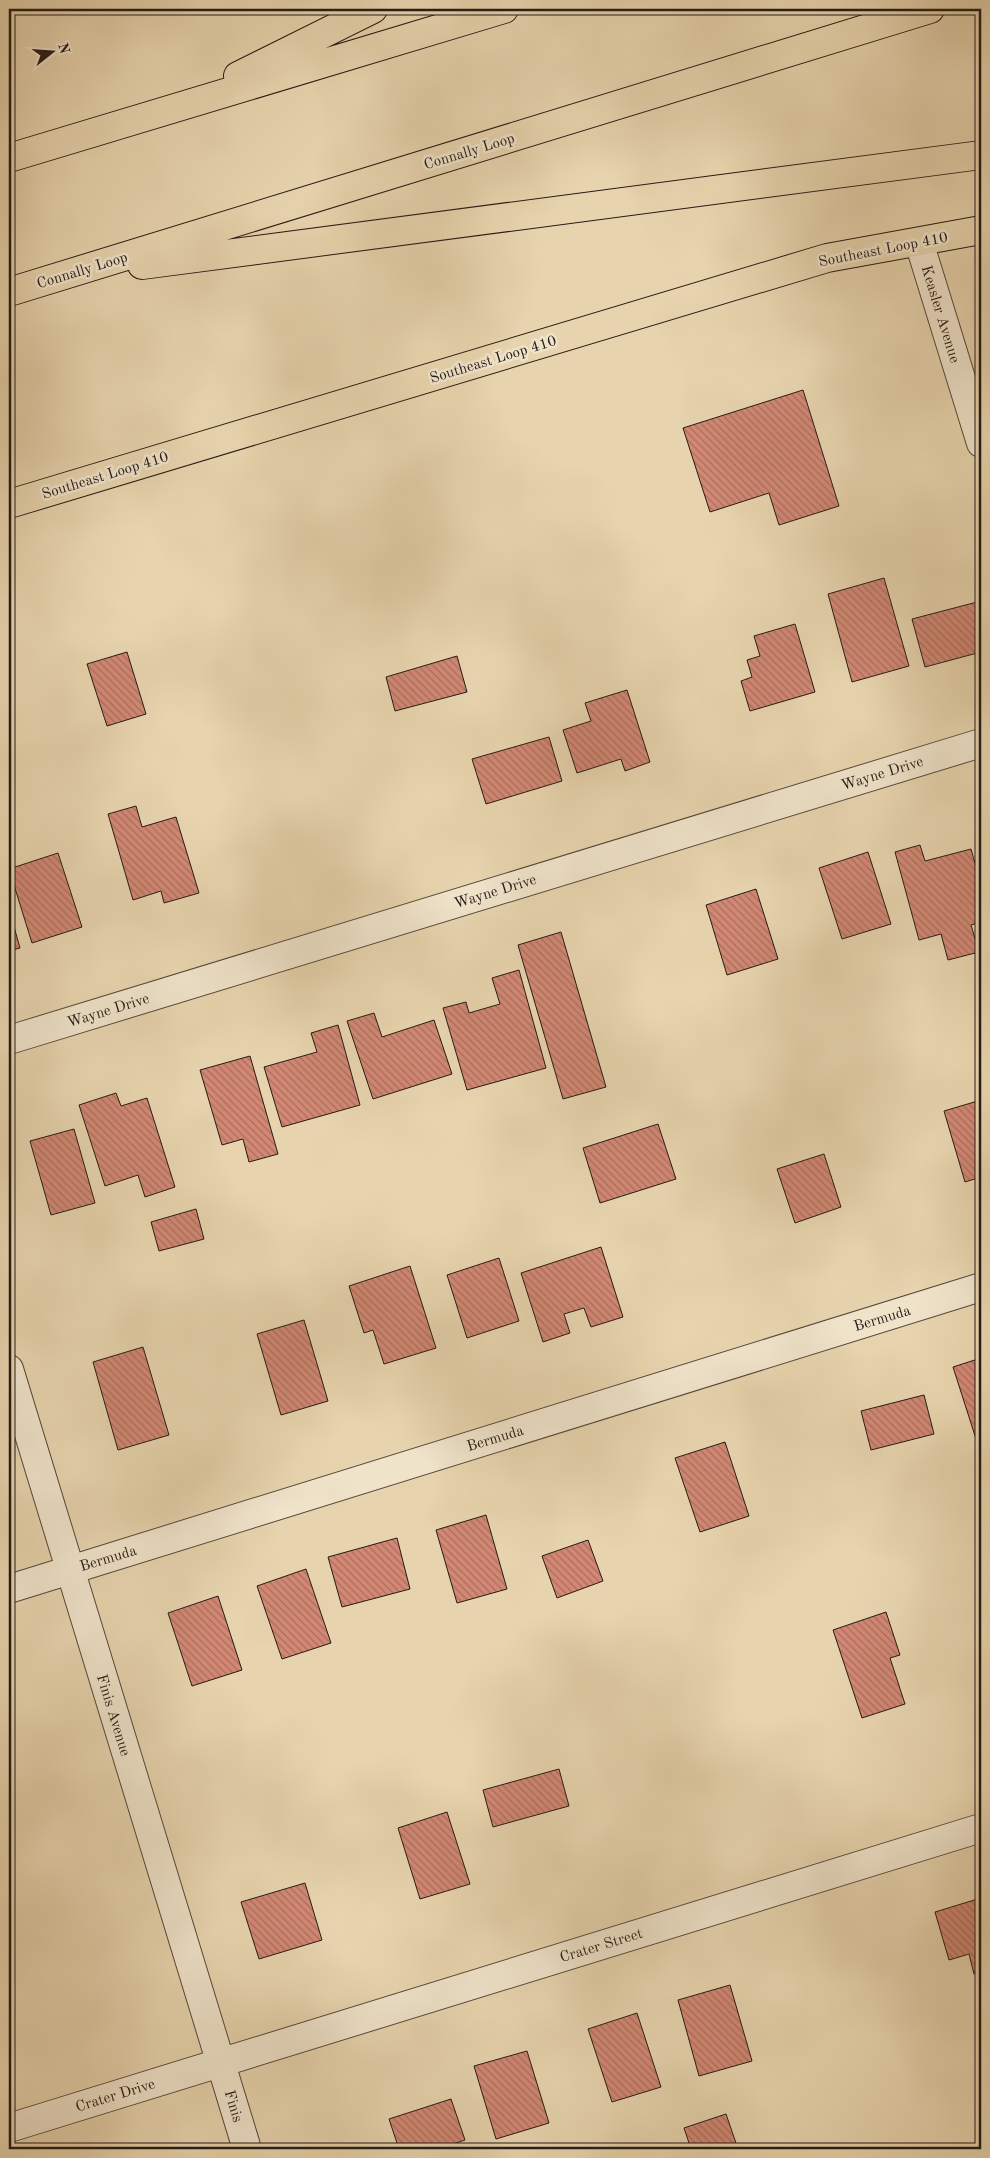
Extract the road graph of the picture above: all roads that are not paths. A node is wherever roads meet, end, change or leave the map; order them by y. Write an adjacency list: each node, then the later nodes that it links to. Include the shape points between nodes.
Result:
1 (373, 9): 4 (main road)
2 (504, 9): 4 (main road)
3 (930, 9): 9 (main road, Connally Loop)
4 (165, 111): 6 (main road)
5 (981, 155): 9 (main road)
6 (9, 158)
7 (981, 230): 8 (main road, Southeast Loop 410)
8 (919, 242): 11 (street, Keasler Avenue); 12 (main road, Southeast Loop 410, via 827,258)
9 (64, 275): 10 (main road, Connally Loop)
10 (9, 292)
11 (981, 442)
12 (9, 504)
13 (981, 743): 14 (street, Wayne Drive)
14 (9, 1040)
15 (981, 1287): 17 (street, Bermuda)
16 (9, 1369): 17 (street, Finis Avenue)
17 (70, 1570): 18 (street, Bermuda); 20 (street, Finis Avenue)
18 (9, 1589)
19 (981, 1828): 20 (street, Crater Street)
20 (220, 2062): 21 (street, Crater Drive); 22 (street, Finis)
21 (9, 2128)
22 (247, 2149)

